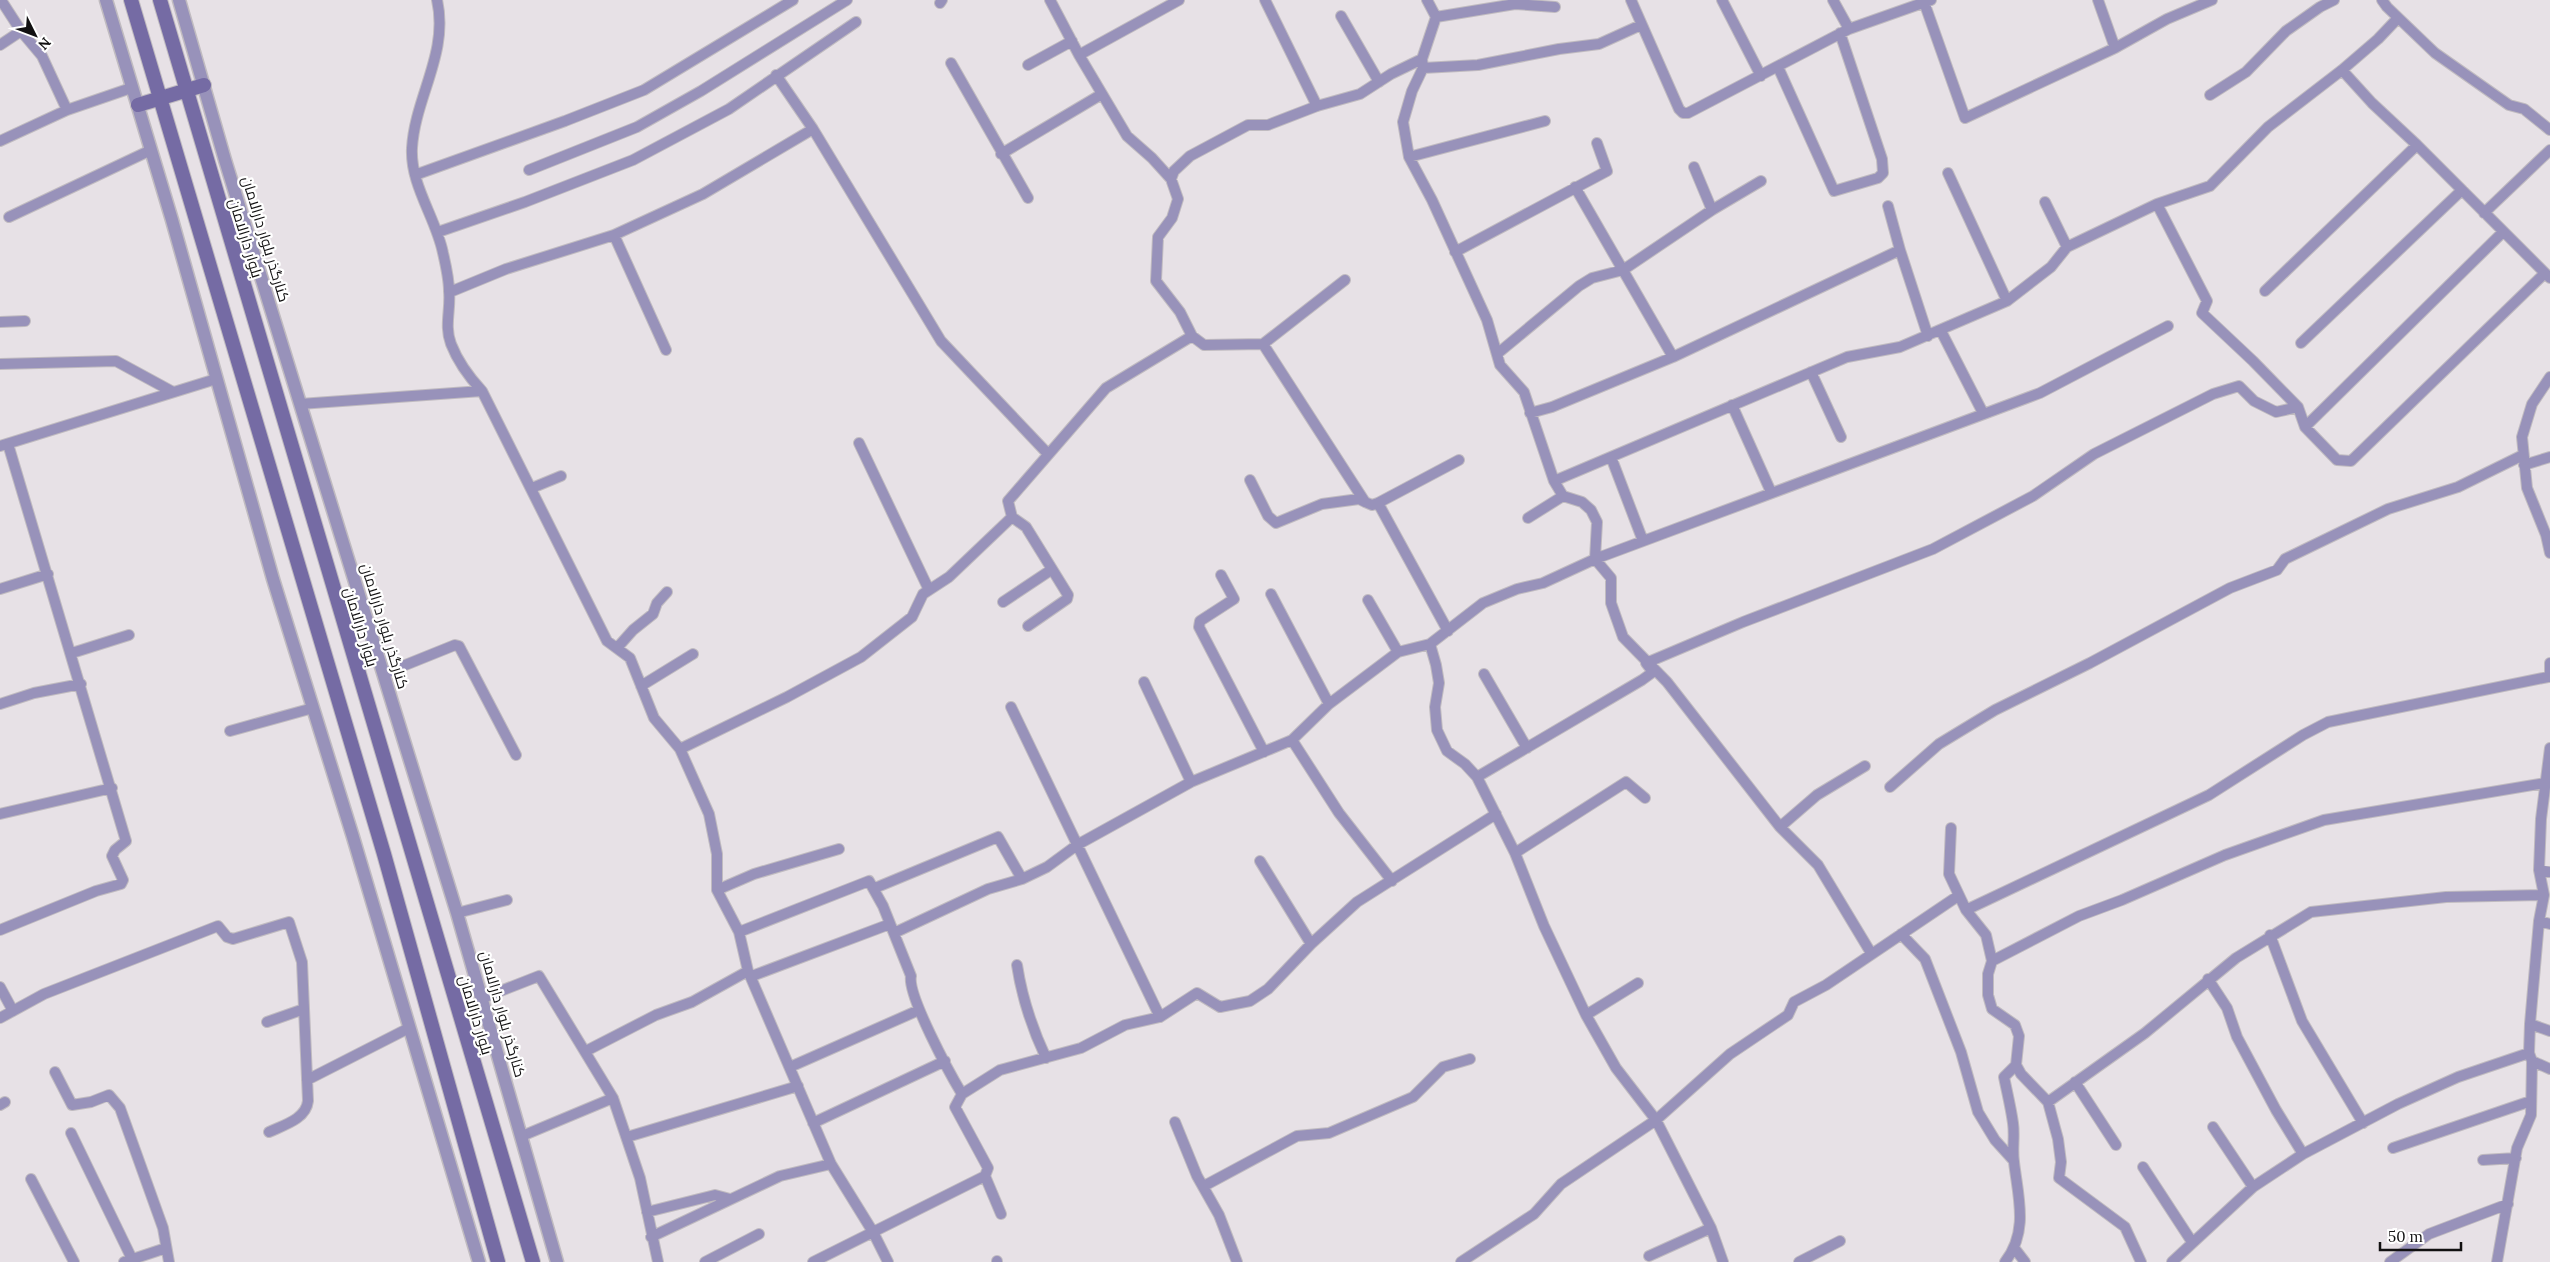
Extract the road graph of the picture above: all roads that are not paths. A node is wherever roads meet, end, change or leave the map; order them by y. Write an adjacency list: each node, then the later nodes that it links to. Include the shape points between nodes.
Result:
1 (1, 0): 27 (street)
2 (106, 0): 42 (street)
3 (131, 0): 46 (main road)
4 (160, 0): 43 (main road, بلوار دارالامان)
5 (179, 0): 41 (street, کنارگذر بلوار دارالامان)
6 (437, 0): 63 (street, via 440,37 416,125 412,149)
7 (793, 0): 63 (street, via 644,90)
8 (846, 0): 61 (street, via 637,128)
9 (1050, 0): 29 (street)
10 (1179, 0): 32 (street)
11 (1265, 0): 48 (street)
12 (1427, 0): 23 (street)
13 (1631, 0): 26 (street)
14 (1722, 0): 39 (street)
15 (1833, 0): 28 (street)
16 (2098, 0): 31 (street)
17 (2212, 0): 31 (street, via 2167,19)
18 (2334, 0): 45 (street, via 2286,31 2246,72)
19 (2382, 0): 24 (street)
20 (1928, 1): 28 (street); 31 (street, via 1965,118)
21 (1555, 7): 23 (street, via 1514,4)
22 (1341, 16): 40 (street)
23 (1436, 17): 34 (street)
24 (2398, 18): 37 (street); 52 (street, via 2435,53 2509,104 2524,109)
25 (856, 22): 38 (street)
26 (1641, 25): 34 (street, via 1599,44 1478,65); 39 (street, via 1682,113 1688,113)
27 (21, 31): 30 (street); 49 (street, via 42,56)
28 (1845, 31): 36 (street); 36 (street, via 1882,159 1883,173 1878,178 1834,190)
29 (1072, 41): 32 (street); 35 (street)
30 (0, 46)
31 (2115, 48)
32 (1078, 54): 44 (street)
33 (951, 63): 58 (street)
34 (1422, 64): 40 (street); 59 (street, via 1403,122)
35 (1028, 66)
36 (1778, 67): 39 (street)
37 (2342, 70): 55 (street); 70 (street, via 2268,127 2210,186)
38 (776, 75): 51 (street); 75 (street, via 729,109 633,160)
39 (1761, 76)
40 (1380, 82): 48 (street, via 1360,94)
41 (204, 85): 43 (main road); 104 (street, کنارگذر بلوار دارالامان)
42 (131, 88): 47 (street); 49 (street)
43 (185, 90): 46 (main road); 276 (main road, بلوار دارالامان)
44 (1102, 94): 58 (street); 64 (street, via 1127,136)
45 (2210, 95)
46 (159, 99): 47 (main road); 275 (main road, via 387,863)
47 (138, 105): 56 (street)
48 (1317, 106): 64 (street, via 1268,125 1248,125 1220,138 1190,156 1174,170)
49 (67, 110): 53 (street)
50 (1545, 121): 59 (street)
51 (813, 129): 77 (street, via 703,194); 113 (street, via 942,341)
52 (2550, 130)
53 (0, 141)
54 (1596, 143): 66 (street, via 1607,171)
55 (2417, 145): 67 (street); 84 (street)
56 (151, 150): 74 (street); 101 (street)
57 (2550, 150): 73 (street)
58 (1001, 154): 68 (street)
59 (1409, 158): 80 (street)
60 (1694, 167): 72 (street)
61 (529, 170)
62 (1948, 173): 86 (street)
63 (415, 175): 75 (street)
64 (1171, 179): 91 (street, via 1178,199 1172,218 1158,237 1156,281 1180,312)
65 (1761, 181): 72 (street)
66 (1575, 187): 80 (street); 81 (street)
67 (2462, 190): 73 (street); 93 (street)
68 (1028, 198)
69 (2044, 202): 78 (street)
70 (2156, 204): 78 (street); 106 (street, via 2207,301 2202,313)
71 (1888, 206): 79 (street)
72 (1712, 210): 81 (street)
73 (2484, 213): 76 (street)
74 (9, 217)
75 (438, 232): 85 (street)
76 (2503, 232): 82 (street); 109 (street)
77 (614, 235): 85 (street, via 506,269); 95 (street)
78 (2067, 248): 86 (street, via 2051,267)
79 (1900, 250): 92 (street); 97 (street)
80 (1455, 252): 96 (street, via 1487,320)
81 (1623, 270): 96 (street, via 1592,278 1579,286); 97 (street)
82 (2547, 276): 109 (street, via 2351,461 2337,460)
83 (1345, 280): 94 (street)
84 (2265, 291)
85 (450, 292): 102 (street, via 446,314 450,342 461,364)
86 (2007, 301): 90 (street)
87 (25, 321): 88 (street)
88 (0, 322)
89 (2168, 326): 108 (street, via 2040,393)
90 (1941, 331): 92 (street); 108 (street)
91 (1192, 336): 94 (street, via 1204,345); 113 (street, via 1106,388)
92 (1928, 336): 99 (street, via 1900,347 1847,357)
93 (2301, 343)
94 (1263, 344): 124 (street)
95 (666, 350)
96 (1497, 354): 107 (street, via 1500,365 1524,392)
97 (1673, 357): 107 (street)
98 (0, 364): 103 (street, via 116,361)
99 (1811, 372): 105 (street); 110 (street)
100 (2550, 378): 117 (street, via 2532,404 2522,436)
101 (216, 380): 103 (street); 160 (street)
102 (482, 391): 104 (street); 121 (street)
103 (173, 392): 112 (street)
104 (300, 404): 151 (street, کنارگذر بلوار دارالامان)
105 (1732, 405): 114 (street); 122 (street)
106 (2298, 408): 109 (street); 149 (street, via 2276,412 2254,401 2239,386 2214,394 2094,454 2034,496 1933,549)
107 (1530, 413): 120 (street)
108 (1983, 413): 122 (street)
109 (2304, 427)
110 (1840, 436)
111 (859, 443): 136 (street)
112 (4, 445): 133 (street)
113 (1048, 454): 126 (street, via 1008,501)
114 (1611, 457): 120 (street); 129 (street)
115 (2550, 457): 117 (street)
116 (1459, 460): 125 (street)
117 (2524, 460): 128 (street, via 2527,488); 173 (street, via 2458,487 2388,509 2286,559 2277,570 2230,588 2082,668 1995,710 1939,744)
118 (561, 476): 121 (street)
119 (1250, 480): 124 (street, via 1268,516 1276,523 1322,504 1359,499)
120 (1554, 481): 123 (street)
121 (532, 488): 145 (street, via 560,551 607,641)
122 (1771, 492): 129 (street)
123 (1563, 496): 127 (street); 131 (street, via 1582,502 1592,510 1597,522)
124 (1365, 502): 125 (street)
125 (1378, 503): 142 (street)
126 (1012, 517): 132 (street, via 1026,527); 136 (street, via 949,577)
127 (1528, 518)
128 (2548, 535): 130 (street)
129 (1643, 541): 131 (street)
130 (2550, 553)
131 (1595, 559): 142 (street, via 1543,583 1517,589 1483,603); 149 (street, via 1611,578 1611,603 1623,638)
132 (1051, 570): 140 (street); 141 (street, via 1068,597)
133 (48, 574): 135 (street); 147 (street)
134 (1221, 575): 166 (street, via 1234,599 1200,620 1199,627)
135 (0, 589)
136 (929, 590): 165 (street, via 923,594 912,617 861,657)
137 (667, 592): 145 (street, via 657,603 653,614)
138 (1271, 594): 158 (street)
139 (1368, 600): 146 (street)
140 (1003, 602)
141 (1028, 626)
142 (1448, 631): 144 (street)
143 (128, 635): 147 (street)
144 (1430, 644): 146 (street); 170 (street, via 1438,683 1435,706 1437,730 1448,751)
145 (617, 648): 156 (street, via 630,658)
146 (1398, 652): 158 (street)
147 (72, 653): 155 (street)
148 (693, 654): 156 (street)
149 (1646, 663): 163 (street, via 1653,672 1642,680); 178 (street, via 1667,682)
150 (2550, 663): 153 (street)
151 (383, 674): 167 (street, via 459,646); 194 (street, کنارگذر بلوار دارالامان)
152 (1484, 674): 163 (street)
153 (2549, 677): 193 (street, via 2328,722 2209,795)
154 (1144, 682): 171 (street)
155 (81, 684): 157 (street, via 34,693); 174 (street)
156 (641, 686): 165 (street, via 654,718)
157 (0, 704)
158 (1329, 704): 162 (street)
159 (1011, 707): 180 (street)
160 (313, 708): 161 (street); 219 (street)
161 (230, 730)
162 (1292, 740): 166 (street); 187 (street, via 1339,813)
163 (1527, 748): 170 (street)
164 (2550, 748): 169 (street)
165 (680, 750): 189 (street, via 709,814 717,854)
166 (1264, 752): 171 (street)
167 (516, 755)
168 (1865, 766): 178 (street, via 1817,795)
169 (2549, 770): 172 (street)
170 (1477, 777): 177 (street)
171 (1191, 782): 180 (street)
172 (2545, 783): 184 (street); 204 (street, via 2324,820 2225,855 2080,916)
173 (1890, 787)
174 (112, 788): 176 (street); 198 (street, via 126,841 112,856 123,882)
175 (1645, 798): 182 (street, via 1626,782)
176 (0, 814)
177 (1496, 814): 182 (street); 187 (street)
178 (1780, 826): 203 (street, via 1818,865)
179 (1951, 828): 191 (street, via 1949,874)
180 (1077, 845): 186 (street, via 1047,867); 215 (street)
181 (839, 850): 189 (street, via 754,874)
182 (1515, 853): 214 (street, via 1544,926)
183 (1260, 861): 202 (street)
184 (2539, 870): 185 (street); 190 (street)
185 (2550, 872)
186 (1022, 879): 188 (street, via 998,837); 197 (street, via 988,889)
187 (1392, 881): 202 (street, via 1357,902)
188 (875, 888): 197 (street); 199 (street, via 870,880)
189 (717, 890): 199 (street)
190 (2544, 895): 195 (street); 201 (street, via 2446,897 2311,912)
191 (1958, 896): 193 (street); 200 (street)
192 (507, 900): 194 (street)
193 (1966, 910): 204 (street, via 1986,935)
194 (457, 914): 210 (street, کنارگذر بلوار دارالامان)
195 (2539, 920): 196 (street); 218 (street)
196 (2550, 924)
197 (892, 928): 206 (street); 212 (street, via 911,976 909,983)
198 (0, 930)
199 (739, 932): 206 (street)
200 (1901, 934): 203 (street); 251 (street, via 1925,958 1961,1052 1978,1112 1995,1140)
201 (2270, 935): 207 (street); 240 (street, via 2302,1021)
202 (1312, 944): 215 (street, via 1268,990 1250,1001 1220,1007 1198,993)
203 (1872, 953): 237 (street, via 1826,985 1794,1002 1788,1015 1730,1054)
204 (1992, 961): 226 (street, via 1988,995 1992,1009 2015,1025 2019,1036)
205 (1016, 965): 223 (street, via 1032,1027)
206 (750, 974): 221 (street, via 656,1015); 227 (street)
207 (2208, 979): 231 (street, via 2145,1033); 248 (street, via 2227,1008 2237,1037)
208 (1638, 982): 214 (street)
209 (0, 987): 213 (street)
210 (480, 999): 221 (street, via 539,976); 244 (street, کنارگذر بلوار دارالامان)
211 (304, 1010): 213 (street, via 302,962 289,922 232,939 218,926 44,994); 217 (street); 230 (street)
212 (919, 1010): 225 (street); 227 (street)
213 (13, 1011): 216 (street)
214 (1586, 1015): 237 (street, via 1616,1068)
215 (1160, 1017): 223 (street, via 1125,1025 1081,1048)
216 (0, 1018)
217 (267, 1022)
218 (2530, 1024): 220 (street); 222 (street)
219 (409, 1028): 230 (street); 274 (street)
220 (2550, 1031)
221 (586, 1051): 234 (street)
222 (2531, 1057): 228 (street); 235 (street); 240 (street, via 2458,1077)
223 (1046, 1058): 233 (street, via 1000,1070)
224 (1470, 1059): 256 (street, via 1443,1066 1413,1097 1329,1133 1297,1136)
225 (945, 1061): 233 (street); 239 (street)
226 (2016, 1065): 236 (street); 251 (street, via 2004,1077 2014,1124)
227 (790, 1067): 232 (street)
228 (2550, 1069)
229 (55, 1072): 268 (street, via 72,1105 109,1095 120,1108 164,1228)
230 (307, 1080): 242 (street, via 307,1109 302,1116)
231 (2075, 1082): 236 (street); 246 (street)
232 (798, 1086): 239 (street); 245 (street)
233 (962, 1094): 254 (street, via 955,1107 983,1155 988,1168)
234 (613, 1098): 244 (street); 245 (street)
235 (2530, 1100): 247 (street); 249 (street, via 2531,1114)
236 (2048, 1102): 288 (street, via 2058,1138 2059,1178 2125,1227)
237 (1656, 1120): 262 (street); 283 (street, via 1561,1184 1534,1214)
238 (1175, 1122): 256 (street)
239 (813, 1123): 252 (street)
240 (2363, 1123): 248 (street)
241 (2213, 1127): 257 (street)
242 (269, 1132)
243 (71, 1133): 271 (street)
244 (522, 1136): 277 (street, کنارگذر بلوار دارالامان)
245 (628, 1136): 260 (street)
246 (2116, 1145)
247 (2393, 1148)
248 (2303, 1154): 257 (street)
249 (2516, 1158): 250 (street); 259 (street)
250 (2483, 1160)
251 (2014, 1161): 269 (street, via 2020,1202)
252 (831, 1164): 258 (street, via 780,1176); 263 (street)
253 (2143, 1167): 267 (street)
254 (985, 1176): 261 (street); 263 (street)
255 (31, 1179): 272 (street)
256 (1204, 1186): 282 (street)
257 (2253, 1186): 267 (street)
258 (730, 1199): 260 (street, via 714,1195); 265 (street)
259 (2508, 1204): 290 (street, via 2429,1234); 291 (street)
260 (647, 1212): 265 (street)
261 (1001, 1214)
262 (1711, 1228): 270 (street); 284 (street)
263 (873, 1232): 280 (street); 281 (street)
264 (759, 1234): 279 (street)
265 (651, 1237): 278 (street)
266 (1840, 1241): 285 (street)
267 (2192, 1242): 289 (street)
268 (166, 1248): 271 (street); 273 (street)
269 (2015, 1249): 286 (street); 287 (street)
270 (1649, 1256)
271 (128, 1261)
272 (74, 1262)
273 (169, 1262)
274 (479, 1262)
275 (498, 1262)
276 (533, 1262)
277 (557, 1262)
278 (658, 1262)
279 (705, 1262)
280 (813, 1262)
281 (888, 1262)
282 (1237, 1262)
283 (1461, 1262)
284 (1724, 1262)
285 (1799, 1262)
286 (2005, 1262)
287 (2024, 1262)
288 (2141, 1262)
289 (2172, 1262)
290 (2390, 1262)
291 (2497, 1262)

